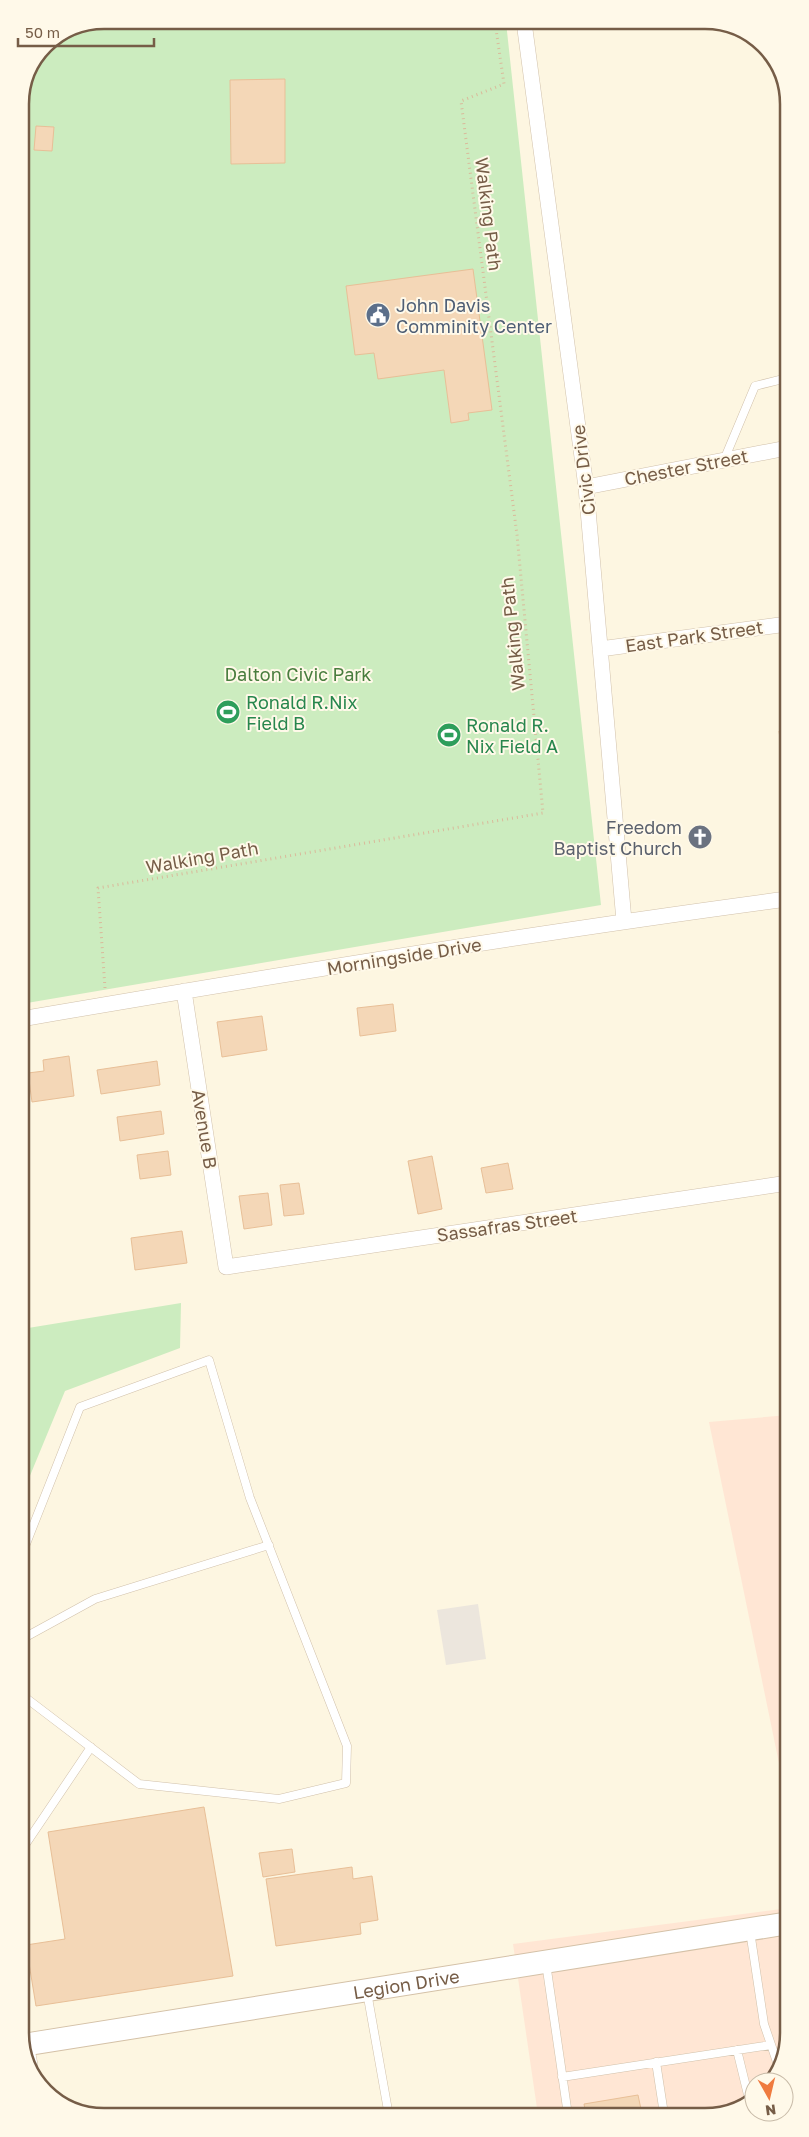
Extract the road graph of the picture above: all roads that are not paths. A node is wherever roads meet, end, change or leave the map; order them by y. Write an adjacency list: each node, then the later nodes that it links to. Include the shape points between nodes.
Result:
1 (525, 29): 5 (street, Civic Drive)
2 (780, 380): 4 (lane, via 755,386)
3 (780, 449): 4 (street, Chester Street)
4 (724, 461): 5 (street, Chester Street)
5 (586, 487): 7 (street, Civic Drive)
6 (780, 625): 7 (street, East Park Street)
7 (600, 649): 9 (street, Civic Drive)
8 (780, 900): 9 (street, Morningside Drive)
9 (624, 921): 10 (street, Morningside Drive)
10 (184, 991): 11 (street, Morningside Drive); 13 (street, Avenue B)
11 (29, 1018)
12 (780, 1184): 13 (street, Sassafras Street)
13 (226, 1267)
14 (29, 1536): 15 (lane, via 80,1407 209,1360 250,1498)
15 (269, 1545): 16 (lane, via 95,1599); 18 (lane, via 347,1746 346,1783 279,1798 139,1784)
16 (29, 1635)
17 (29, 1700): 18 (lane)
18 (91, 1747): 19 (lane)
19 (29, 1839)
20 (780, 1924): 21 (street, Legion Drive)
21 (749, 1929): 22 (street, Legion Drive); 24 (lane, via 764,2024)
22 (545, 1961): 23 (street, Legion Drive); 29 (lane)
23 (367, 1990): 25 (street, Legion Drive); 31 (lane)
24 (772, 2045): 26 (lane); 27 (lane)
25 (30, 2050)
26 (737, 2050): 28 (lane); 30 (lane)
27 (776, 2058)
28 (656, 2062): 29 (lane); 33 (lane)
29 (562, 2077): 32 (lane)
30 (744, 2079)
31 (388, 2108)
32 (567, 2108)
33 (663, 2108)

